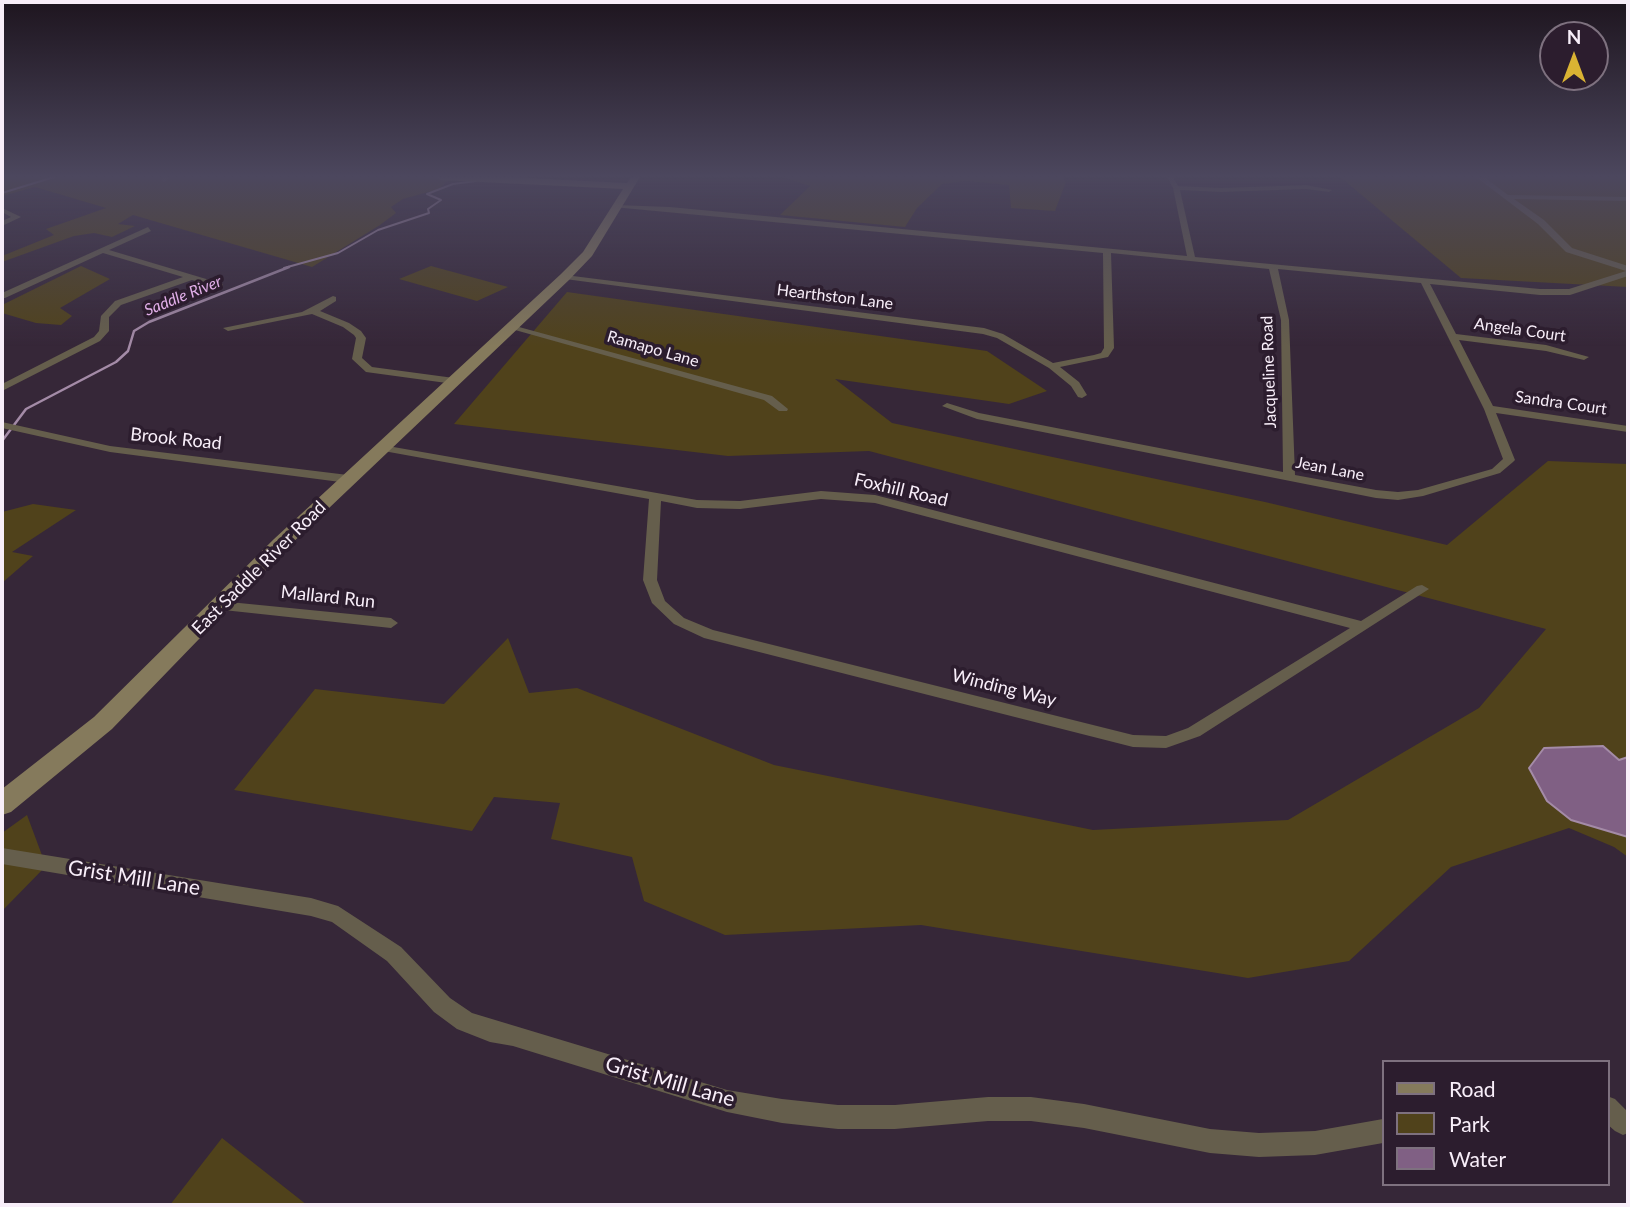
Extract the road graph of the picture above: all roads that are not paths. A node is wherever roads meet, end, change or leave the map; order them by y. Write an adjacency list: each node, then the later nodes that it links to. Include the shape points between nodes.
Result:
1 (139, 233): 6 (street)
2 (600, 233): 12 (main road, East Saddle River Road)
3 (930, 233): 7 (street)
4 (1186, 233): 8 (street)
5 (1552, 233): 10 (street, via 1569,250)
6 (102, 250): 11 (street); 15 (street)
7 (1107, 250): 8 (street); 22 (street, via 1109,348 1105,355)
8 (1191, 258): 9 (street)
9 (1273, 267): 13 (street); 32 (street, Jacqueline Road, via 1285,320)
10 (1628, 271): 13 (street, via 1561,293)
11 (192, 277): 14 (street); 24 (street, via 118,303 105,316 104,331 97,339)
12 (565, 277): 18 (main road, East Saddle River Road); 22 (street, Hearthston Lane, via 984,331)
13 (1424, 282): 20 (street, Jean Lane)
14 (220, 286)
15 (2, 296)
16 (333, 299): 17 (street)
17 (313, 311): 19 (street); 23 (street, via 358,333 357,359 369,370)
18 (511, 326): 23 (main road, East Saddle River Road); 27 (street, Ramapo Lane, via 768,398)
19 (228, 328)
20 (1451, 336): 21 (street, Angela Court); 28 (street, Jean Lane)
21 (1584, 357)
22 (1052, 366): 25 (street, Hearthston Lane)
23 (454, 381): 31 (main road, East Saddle River Road)
24 (2, 388)
25 (1082, 395)
26 (947, 406): 32 (street, Jean Lane, via 977,416)
27 (783, 409)
28 (1489, 409): 30 (street, Sandra Court); 32 (street, Jean Lane, via 1508,460 1496,471 1398,496)
29 (9, 426): 33 (street, Brook Road, via 110,449)
30 (1628, 429)
31 (382, 448): 33 (main road, East Saddle River Road); 34 (street, Foxhill Road)
32 (1289, 477)
33 (348, 480): 36 (main road, East Saddle River Road)
34 (655, 495): 38 (street, Foxhill Road, via 720,505 821,495 875,499); 38 (street, Winding Way, via 650,580 667,612 687,625 1133,741 1166,742 1194,732)
35 (1422, 589): 38 (street, Winding Way)
36 (219, 606): 37 (street, Mallard Run); 39 (main road, East Saddle River Road, via 103,723)
37 (391, 623)
38 (1362, 626)
39 (2, 804)
40 (2, 856): 41 (street, Grist Mill Lane, via 338,915 394,954 442,1005 465,1021 727,1101 838,1117 1031,1110 1084,1115 1210,1142 1259,1145 1315,1143)
41 (1382, 1131)

